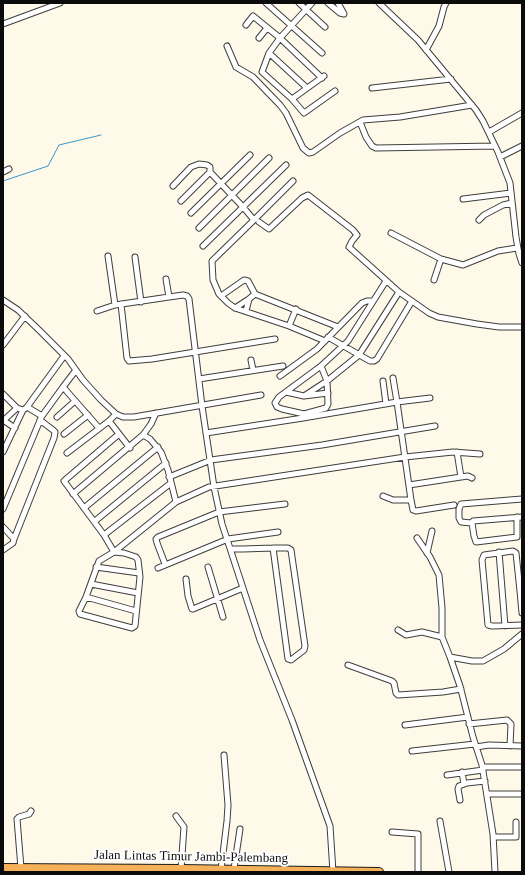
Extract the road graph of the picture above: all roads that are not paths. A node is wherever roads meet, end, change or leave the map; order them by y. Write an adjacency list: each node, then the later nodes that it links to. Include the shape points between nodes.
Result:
1 (60, 3): 10 (street)
2 (266, 3): 12 (street)
3 (299, 3): 9 (street)
4 (312, 3): 9 (street)
5 (328, 3): 6 (street, via 344,14)
6 (338, 3)
7 (379, 3): 18 (street)
8 (446, 3): 18 (street, via 439,26)
9 (306, 9): 12 (street); 13 (street)
10 (3, 24)
11 (246, 25): 14 (street, via 253,16)
12 (292, 25): 16 (street); 19 (street)
13 (325, 27)
14 (267, 28): 15 (street); 16 (street)
15 (259, 38)
16 (280, 38): 20 (street); 22 (street, via 323,77)
17 (227, 46): 28 (street, via 236,67 253,77 280,105 307,152 313,152)
18 (426, 50): 21 (street)
19 (322, 53)
20 (269, 54): 22 (street); 25 (street, via 262,72)
21 (451, 80): 23 (street); 26 (street)
22 (307, 88): 25 (street)
23 (372, 88)
24 (335, 91): 25 (street, via 304,113)
25 (292, 99)
26 (472, 105): 28 (street); 29 (street)
27 (522, 113): 29 (street)
28 (360, 122): 30 (street, via 366,137 376,148)
29 (489, 132): 30 (street)
30 (495, 146): 33 (street)
31 (522, 146): 33 (street)
32 (250, 155): 40 (street)
33 (500, 157): 42 (street)
34 (269, 158): 43 (street)
35 (286, 165): 47 (street)
36 (9, 169): 37 (street)
37 (3, 172)
38 (210, 172): 40 (street); 41 (street, via 207,164 193,166); 45 (street)
39 (293, 181): 50 (street)
40 (221, 184): 43 (street); 48 (street)
41 (173, 186)
42 (511, 193): 44 (street); 46 (street)
43 (232, 195): 47 (street); 51 (street)
44 (463, 199)
45 (181, 201)
46 (512, 203): 49 (street, via 503,205); 54 (street)
47 (243, 208): 50 (street); 53 (street)
48 (191, 213)
49 (479, 220)
50 (256, 221): 61 (street, via 269,229 308,194 352,228 357,235 349,247); 64 (street, via 212,261 213,280)
51 (199, 228)
52 (391, 233): 57 (street)
53 (203, 246)
54 (517, 248): 57 (street, via 498,251 464,265); 58 (street)
55 (108, 256): 72 (street)
56 (135, 257): 70 (street)
57 (441, 259): 60 (street)
58 (522, 263)
59 (166, 279): 65 (street)
60 (434, 280)
61 (386, 281): 62 (street); 68 (street)
62 (399, 292): 69 (street); 88 (street)
63 (255, 294): 64 (street, via 244,280); 66 (street); 74 (street)
64 (221, 296): 73 (street)
65 (169, 297): 70 (street); 87 (street, via 184,295 188,298)
66 (249, 298): 73 (street); 76 (street)
67 (3, 300): 77 (street)
68 (373, 301): 79 (street, via 362,303); 85 (street)
69 (412, 301): 80 (street, via 438,317 499,327); 88 (street, via 377,359 370,361)
70 (141, 302): 71 (street)
71 (121, 304): 72 (street); 87 (street, via 129,361)
72 (115, 305): 75 (street)
73 (235, 308): 76 (street)
74 (296, 309): 78 (street); 79 (street)
75 (97, 311)
76 (246, 311): 78 (street)
77 (25, 316): 84 (street); 89 (street)
78 (289, 326): 81 (street)
79 (338, 327): 83 (street)
80 (522, 327)
81 (316, 337): 83 (street); 86 (street)
82 (275, 338): 87 (street)
83 (327, 339): 85 (street); 86 (street)
84 (3, 345)
85 (344, 346): 88 (street); 92 (street)
86 (318, 349): 95 (street)
87 (196, 351): 97 (street)
88 (359, 355): 98 (street)
89 (64, 356): 93 (street); 112 (street)
90 (251, 360): 94 (street)
91 (283, 366): 94 (street)
92 (321, 366): 98 (street); 101 (street)
93 (76, 370): 100 (street); 114 (street)
94 (253, 370): 97 (street)
95 (280, 376)
96 (393, 378): 108 (street)
97 (199, 379): 110 (street)
98 (327, 381): 102 (street); 105 (street)
99 (383, 381): 109 (street)
100 (63, 387): 107 (street); 117 (street)
101 (286, 392): 102 (street, via 276,401 277,407 304,414 326,408); 105 (street)
102 (328, 392): 105 (street)
103 (3, 394): 111 (street)
104 (261, 395): 110 (street)
105 (304, 396)
106 (430, 398): 108 (street)
107 (75, 401): 115 (street); 116 (street)
108 (397, 402): 109 (street); 123 (street)
109 (386, 404): 124 (street)
110 (202, 406): 113 (street); 124 (street)
111 (17, 408): 112 (street); 118 (street)
112 (25, 408): 117 (street); 121 (street)
113 (156, 413): 114 (street, via 131,417); 127 (street)
114 (116, 414): 119 (street)
115 (88, 415): 122 (street); 125 (street)
116 (57, 416)
117 (41, 418): 151 (street); 161 (street, via 55,432 54,438)
118 (3, 420): 121 (street)
119 (108, 421): 122 (street); 126 (street)
120 (435, 426): 123 (street)
121 (15, 428): 128 (street)
122 (99, 428): 133 (street)
123 (401, 431): 135 (street); 136 (street)
124 (206, 433): 136 (street)
125 (64, 434)
126 (119, 434): 129 (street); 143 (street, via 64,480)
127 (143, 435): 129 (street); 130 (street)
128 (5, 441): 131 (street)
129 (130, 448): 143 (street)
130 (158, 448): 137 (street); 150 (street)
131 (3, 452)
132 (457, 452): 134 (street); 135 (street); 138 (street)
133 (67, 453)
134 (480, 454)
135 (405, 458): 141 (street); 142 (street)
136 (211, 460): 140 (street); 142 (street)
137 (166, 463): 140 (street); 154 (street)
138 (461, 477): 139 (street); 141 (street)
139 (472, 478)
140 (170, 480): 147 (street); 159 (street)
141 (409, 485): 146 (street)
142 (214, 487): 147 (street); 152 (street)
143 (73, 494): 150 (street)
144 (383, 496): 146 (street, via 393,500)
145 (522, 499): 155 (street, via 461,504 459,518 462,522)
146 (411, 500): 149 (street, via 413,510 416,511)
147 (176, 502): 166 (street)
148 (285, 504): 152 (street)
149 (454, 505)
150 (84, 508): 154 (street)
151 (3, 509)
152 (219, 512): 162 (street); 169 (street, via 158,537 157,543)
153 (520, 517): 155 (street); 155 (street, via 516,538 476,542)
154 (95, 521): 159 (street)
155 (472, 523)
156 (3, 527): 161 (street)
157 (432, 531): 168 (street)
158 (278, 532): 162 (street)
159 (104, 535): 166 (street)
160 (417, 538): 168 (street)
161 (14, 539): 164 (street, via 13,543)
162 (228, 539): 165 (street); 169 (street)
163 (273, 548): 163 (street, via 288,659 291,660 304,650 305,646 292,551 288,548); 165 (street)
164 (3, 550)
165 (231, 550): 176 (street)
166 (114, 552): 170 (street, via 102,559); 173 (street, via 137,558)
167 (499, 552): 177 (street, via 516,553); 185 (street); 185 (street, via 486,554 482,558 487,623 490,626)
168 (428, 553): 188 (street, via 439,575)
169 (165, 564): 172 (street)
170 (96, 567): 173 (street); 175 (street)
171 (208, 567): 180 (street)
172 (158, 568)
173 (139, 573): 178 (street)
174 (186, 579): 180 (street, via 192,608)
175 (91, 584): 178 (street); 179 (street)
176 (243, 588): 180 (street); 222 (street, via 330,826)
177 (521, 591): 182 (street)
178 (138, 593): 181 (street)
179 (86, 597): 181 (street); 181 (street, via 78,611 80,614 132,628 135,626)
180 (218, 599): 183 (street)
181 (136, 611)
182 (522, 613)
183 (223, 618)
184 (522, 625): 185 (street)
185 (505, 626)
186 (398, 630): 188 (street, via 406,635 422,632)
187 (522, 634): 189 (street, via 504,650 483,660)
188 (442, 637): 189 (street)
189 (450, 657): 191 (street)
190 (348, 665): 191 (street, via 392,681 399,695 443,692)
191 (459, 685): 192 (street)
192 (468, 717): 193 (street); 194 (street)
193 (469, 724): 195 (street); 196 (street, via 507,720 511,724)
194 (405, 725)
195 (475, 745): 196 (street); 198 (street); 201 (street)
196 (510, 746): 197 (street)
197 (522, 746)
198 (412, 751)
199 (224, 755): 221 (street, via 227,813)
200 (522, 767): 201 (street)
201 (483, 768): 202 (street); 204 (street)
202 (462, 772): 203 (street); 205 (street)
203 (447, 775)
204 (485, 781): 205 (street); 206 (street)
205 (464, 784): 208 (street, via 458,787)
206 (487, 794): 207 (street); 215 (street)
207 (522, 794)
208 (460, 800)
209 (31, 811): 217 (street, via 30,814 17,819)
210 (176, 816): 218 (street, via 184,827)
211 (440, 821): 225 (street)
212 (516, 822): 215 (street, via 516,837)
213 (240, 829): 219 (street)
214 (392, 832): 224 (street, via 418,834)
215 (494, 838): 226 (street)
216 (3, 868): 217 (highway, Jalan Lintas Timur Jambi-Palembang)
217 (21, 868): 220 (highway, Jalan Lintas Timur Jambi-Palembang)
218 (181, 868): 220 (highway, Jalan Lintas Timur Jambi-Palembang); 221 (highway, Jalan Lintas Timur Jambi-Palembang)
219 (234, 869): 221 (highway, Jalan Lintas Timur Jambi-Palembang); 222 (highway, Jalan Lintas Timur Jambi-Palembang)
220 (162, 870)
221 (221, 870)
222 (333, 872): 223 (highway, Jalan Lintas Timur Jambi-Palembang)
223 (380, 872)
224 (418, 872)
225 (449, 872)
226 (495, 872)

